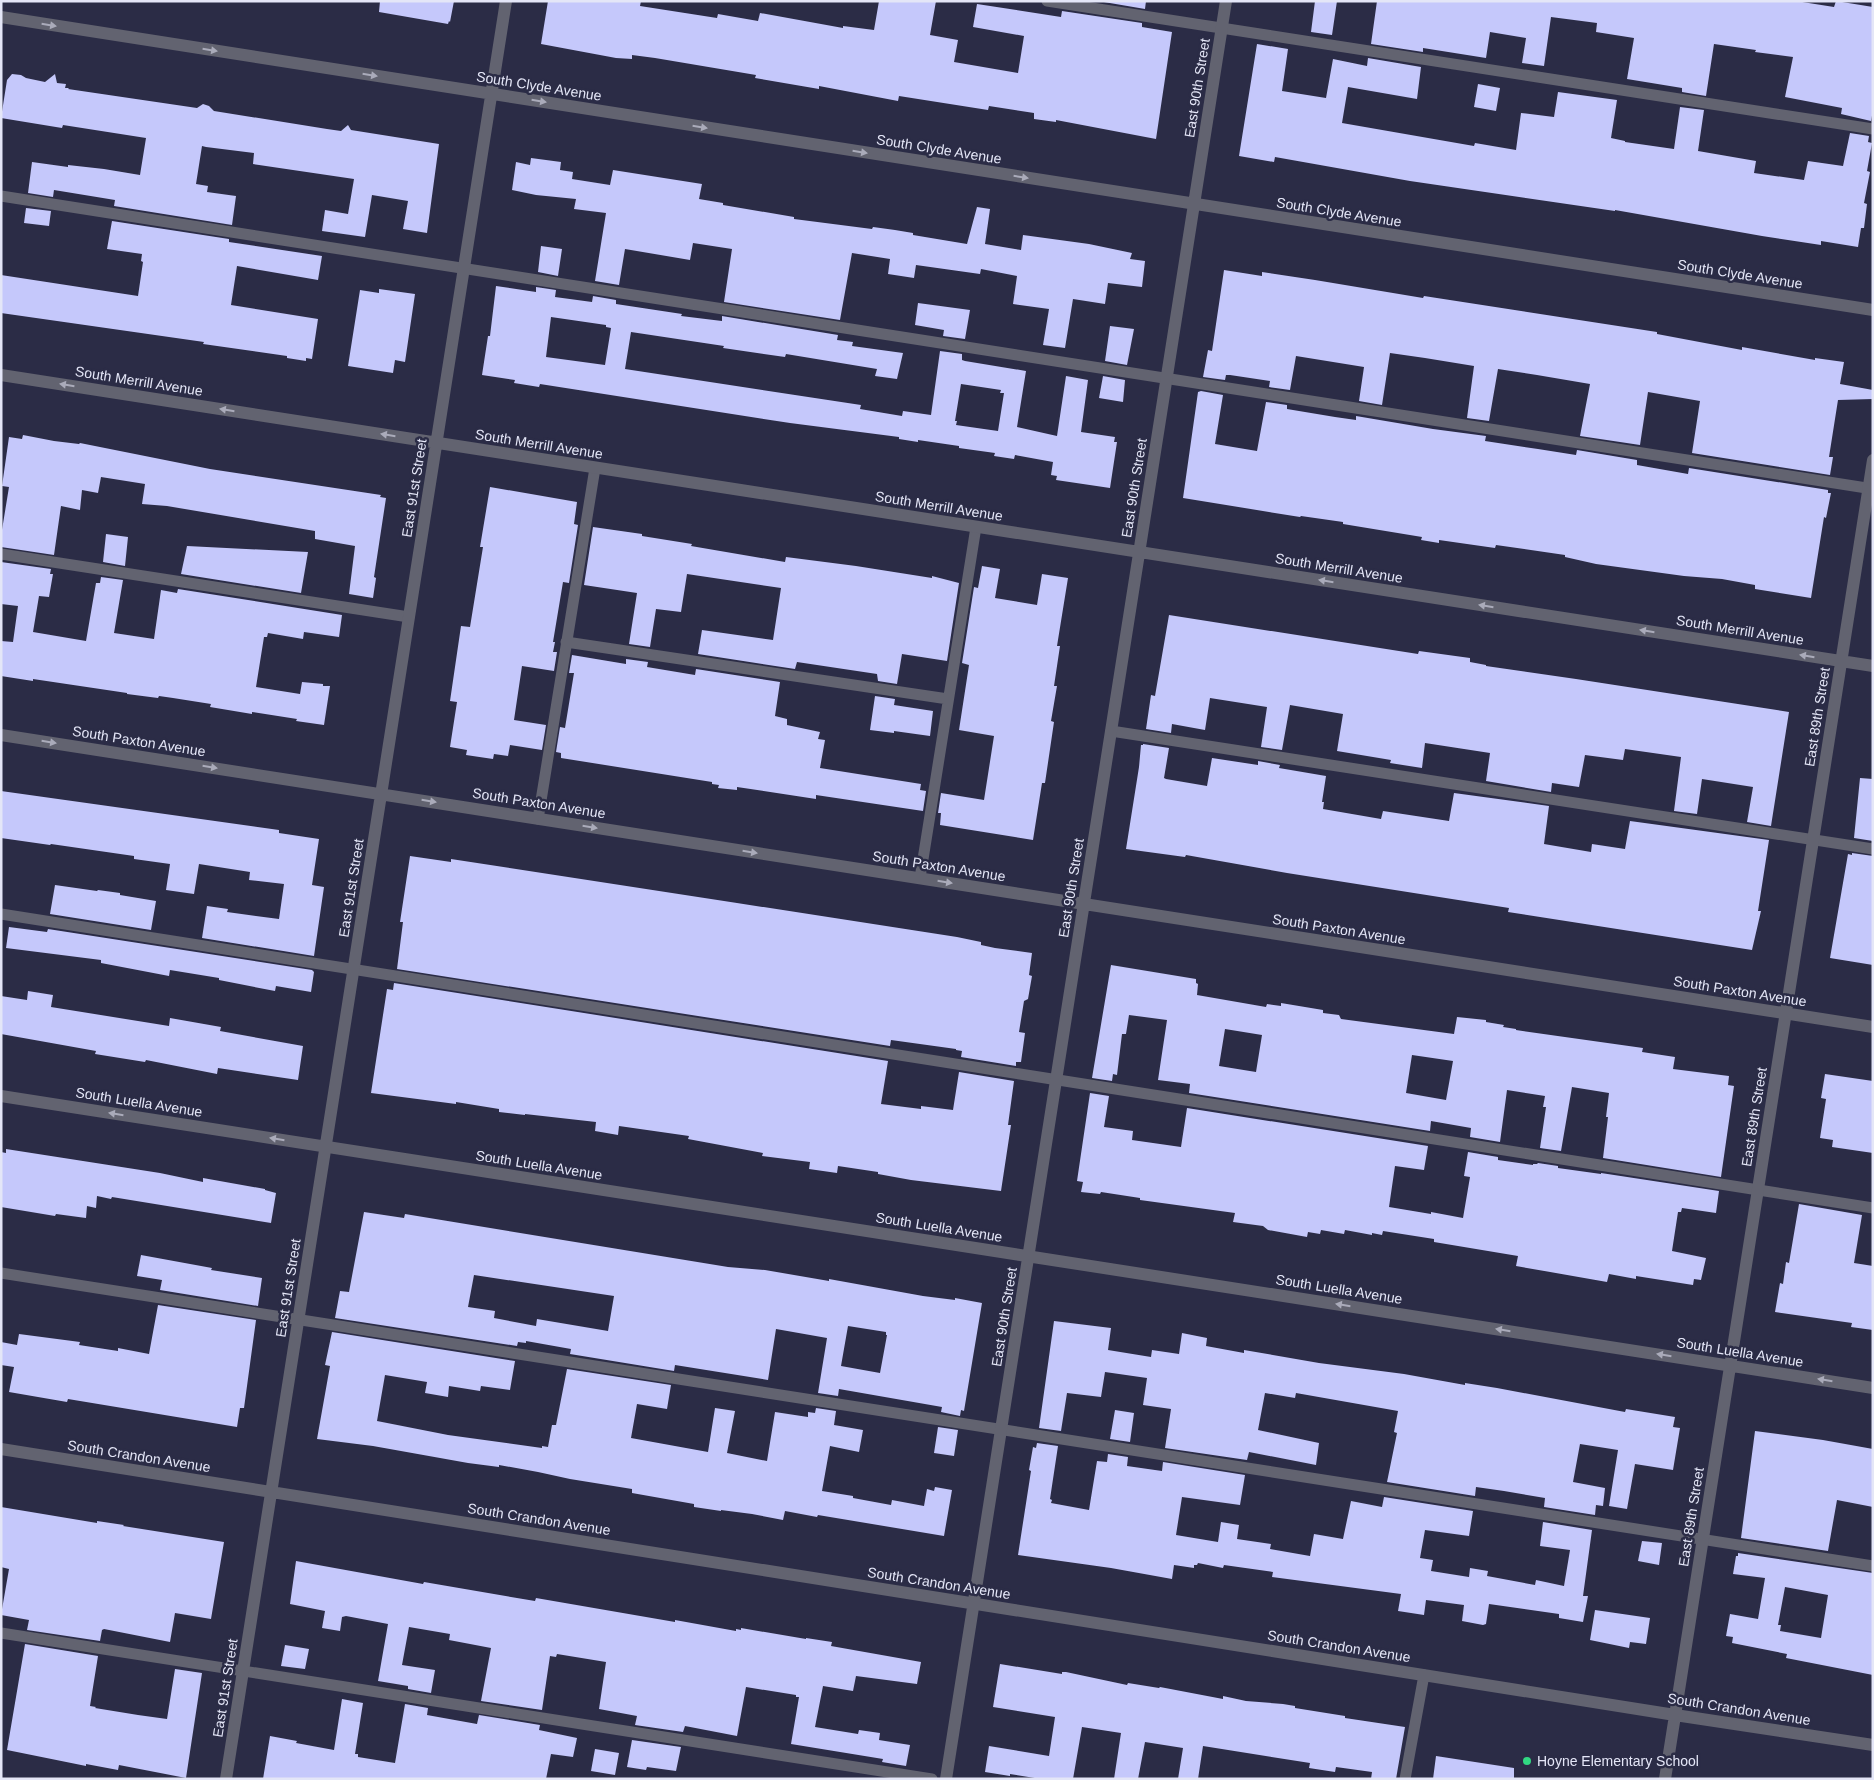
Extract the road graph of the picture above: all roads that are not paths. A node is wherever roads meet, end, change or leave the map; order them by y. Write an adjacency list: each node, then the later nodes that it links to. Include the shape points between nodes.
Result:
1 (506, 1): 6 (street, East 91st Street)
2 (1047, 1): 5 (lane)
3 (1226, 1): 5 (street, East 90th Street)
4 (1, 17): 6 (street, South Clyde Avenue, one-way to 6)
5 (1222, 29): 7 (lane); 9 (street, East 90th Street)
6 (491, 94): 9 (street, South Clyde Avenue, one-way to 9); 10 (street, East 91st Street)
7 (1873, 129)
8 (1, 196): 10 (lane)
9 (1194, 204): 11 (street, South Clyde Avenue); 13 (street, East 90th Street)
10 (464, 269): 13 (lane); 14 (street, East 91st Street)
11 (1873, 310)
12 (1, 375): 14 (street, South Merrill Avenue, one-way to 12)
13 (1167, 378): 17 (lane); 19 (street, East 90th Street)
14 (436, 443): 16 (street, South Merrill Avenue); 21 (street, East 91st Street)
15 (1873, 460): 17 (street, East 89th Street)
16 (595, 468): 18 (street, South Merrill Avenue); 22 (lane)
17 (1871, 488): 23 (street, East 89th Street)
18 (976, 526): 19 (street, South Merrill Avenue); 25 (lane)
19 (1139, 552): 23 (street, South Merrill Avenue, one-way to 19); 26 (street, East 90th Street)
20 (1, 554): 21 (lane)
21 (409, 617): 28 (street, East 91st Street)
22 (566, 642): 25 (lane); 29 (lane)
23 (1841, 661): 24 (street, South Merrill Avenue); 30 (street, East 89th Street)
24 (1873, 666)
25 (948, 699): 32 (lane)
26 (1111, 731): 30 (lane); 33 (street, East 90th Street)
27 (1, 735): 28 (street, South Paxton Avenue, one-way to 28)
28 (381, 794): 29 (street, South Paxton Avenue, one-way to 29); 35 (street, East 91st Street)
29 (538, 818): 32 (street, South Paxton Avenue, one-way to 32)
30 (1813, 840): 31 (lane); 36 (street, East 89th Street)
31 (1873, 849)
32 (920, 878): 33 (street, South Paxton Avenue, one-way to 33)
33 (1084, 904): 36 (street, South Paxton Avenue); 38 (street, East 90th Street)
34 (1, 914): 35 (lane)
35 (353, 969): 38 (lane); 40 (street, East 91st Street)
36 (1786, 1013): 37 (street, South Paxton Avenue); 41 (street, East 89th Street)
37 (1873, 1027)
38 (1056, 1080): 41 (lane); 43 (street, East 90th Street)
39 (1, 1096): 40 (street, South Luella Avenue, one-way to 39)
40 (325, 1147): 43 (street, South Luella Avenue); 45 (street, East 91st Street)
41 (1758, 1190): 42 (lane); 46 (street, East 89th Street)
42 (1873, 1208)
43 (1028, 1256): 46 (street, South Luella Avenue, one-way to 43); 48 (street, East 90th Street)
44 (1, 1273): 45 (lane)
45 (298, 1319): 48 (lane); 50 (street, East 91st Street)
46 (1730, 1365): 47 (street, South Luella Avenue, one-way to 46); 51 (street, East 89th Street)
47 (1873, 1388)
48 (1001, 1428): 51 (lane); 53 (street, East 90th Street)
49 (1, 1449): 50 (street, South Crandon Avenue)
50 (271, 1492): 53 (street, South Crandon Avenue); 55 (street, East 91st Street)
51 (1703, 1539): 52 (lane); 57 (street, East 89th Street)
52 (1873, 1566)
53 (974, 1604): 56 (street, South Crandon Avenue); 61 (street, East 90th Street)
54 (1, 1633): 55 (lane)
55 (243, 1671): 59 (street, East 91st Street); 60 (lane)
56 (1424, 1675): 57 (street, South Crandon Avenue); 62 (lane)
57 (1675, 1715): 58 (street, South Crandon Avenue); 63 (street, East 89th Street)
58 (1873, 1744)
59 (226, 1779)
60 (932, 1779)
61 (946, 1779)
62 (1405, 1779)
63 (1665, 1779)

